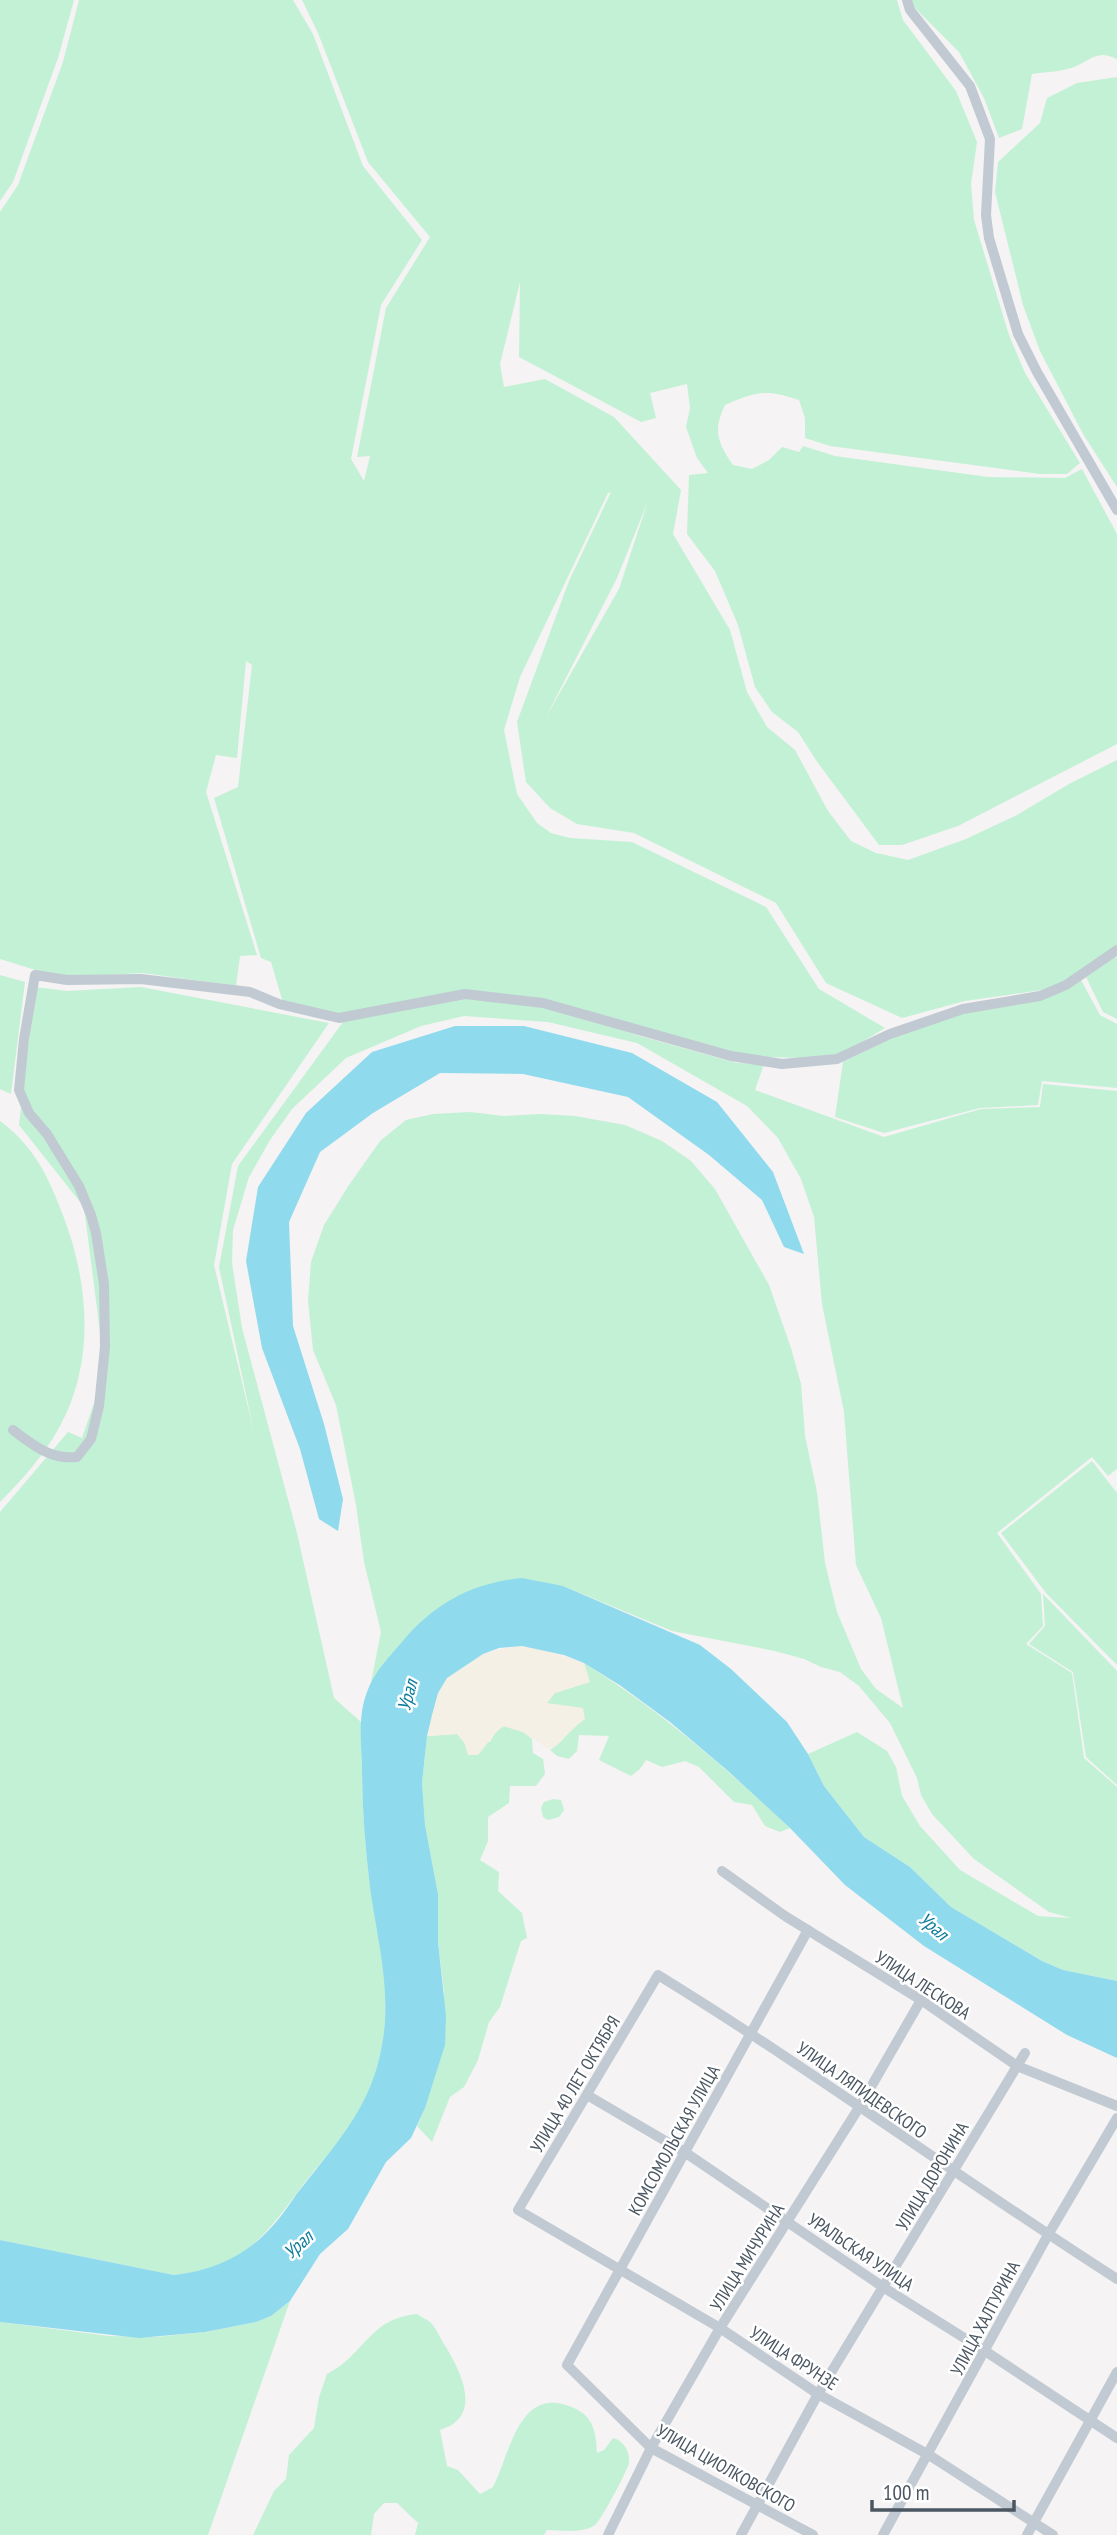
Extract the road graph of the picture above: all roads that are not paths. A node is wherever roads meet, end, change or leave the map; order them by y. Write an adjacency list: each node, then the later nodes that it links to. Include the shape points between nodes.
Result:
1 (907, 0): 2 (street, via 970,86 990,139 989,237 1018,334)
2 (1117, 510)
3 (1117, 950): 4 (street, via 1066,985 1040,996 963,1009 890,1034 837,1059 782,1064 731,1056 543,1003 465,994 339,1018 250,992 141,979 68,980 34,975 19,1090 29,1113 66,1163 91,1214 101,1256 105,1347 91,1439 77,1457 48,1453)
4 (13, 1430)
5 (722, 1871): 6 (street, УЛИЦА ЛЕСКОВА)
6 (808, 1930): 8 (street, УЛИЦА ЛЕСКОВА); 9 (street, КОМСОМОЛЬСКАЯ УЛИЦА)
7 (658, 1975): 9 (street, УЛИЦА ЛЯПИДЕВСКОГО); 12 (street, УЛИЦА 40 ЛЕТ ОКТЯБРЯ)
8 (921, 2000): 11 (street, УЛИЦА ЛЕСКОВА); 13 (street, УЛИЦА МИЧУРИНА)
9 (751, 2033): 13 (street, УЛИЦА ЛЯПИДЕВСКОГО); 16 (street, КОМСОМОЛЬСКАЯ УЛИЦА)
10 (1025, 2053): 11 (street, УЛИЦА ДОРОНИНА)
11 (1017, 2066): 14 (street, УЛИЦА ЛЕСКОВА); 17 (street, УЛИЦА ДОРОНИНА)
12 (587, 2095): 16 (street, УРАЛЬСКАЯ УЛИЦА); 18 (street, УЛИЦА 40 ЛЕТ ОКТЯБРЯ)
13 (860, 2106): 17 (street, УЛИЦА ЛЯПИДЕВСКОГО); 19 (street, УЛИЦА МИЧУРИНА)
14 (1117, 2106)
15 (1117, 2118): 20 (street, УЛИЦА ХАЛТУРИНА)
16 (686, 2153): 19 (street, УРАЛЬСКАЯ УЛИЦА); 21 (street, КОМСОМОЛЬСКАЯ УЛИЦА)
17 (953, 2172): 20 (street, УЛИЦА ЛЯПИДЕВСКОГО); 23 (street, УЛИЦА ДОРОНИНА)
18 (518, 2210): 21 (street, УЛИЦА ФРУНЗЕ)
19 (788, 2222): 23 (street, УРАЛЬСКАЯ УЛИЦА); 24 (street, УЛИЦА МИЧУРИНА)
20 (1048, 2235): 22 (street, УЛИЦА ЛЯПИДЕВСКОГО); 25 (street, УЛИЦА ХАЛТУРИНА)
21 (620, 2271): 24 (street, УЛИЦА ФРУНЗЕ); 26 (street, КОМСОМОЛЬСКАЯ УЛИЦА)
22 (1117, 2279)
23 (883, 2287): 25 (street, УРАЛЬСКАЯ УЛИЦА); 28 (street, УЛИЦА ДОРОНИНА)
24 (720, 2328): 28 (street, УЛИЦА ФРУНЗЕ); 31 (street, УЛИЦА МИЧУРИНА)
25 (985, 2351): 29 (street, УРАЛЬСКАЯ УЛИЦА); 32 (street, УЛИЦА ХАЛТУРИНА)
26 (567, 2365): 31 (street, УЛИЦА ЦИОЛКОВСКОГО)
27 (1117, 2372): 29 (street)
28 (818, 2394): 32 (street, УЛИЦА ФРУНЗЕ); 33 (street, УЛИЦА ДОРОНИНА)
29 (1092, 2421): 30 (street, УРАЛЬСКАЯ УЛИЦА); 34 (street)
30 (1117, 2438)
31 (651, 2448): 33 (street, УЛИЦА ЦИОЛКОВСКОГО); 35 (street, УЛИЦА МИЧУРИНА)
32 (929, 2455): 34 (street, УЛИЦА ФРУНЗЕ); 38 (street, УЛИЦА ХАЛТУРИНА)
33 (757, 2505): 36 (street, УЛИЦА ДОРОНИНА); 37 (street, УЛИЦА ЦИОЛКОВСКОГО)
34 (1034, 2524): 39 (street); 40 (street, УЛИЦА ФРУНЗЕ)
35 (608, 2535)
36 (741, 2535)
37 (813, 2535)
38 (883, 2535)
39 (1027, 2535)
40 (1052, 2535)

